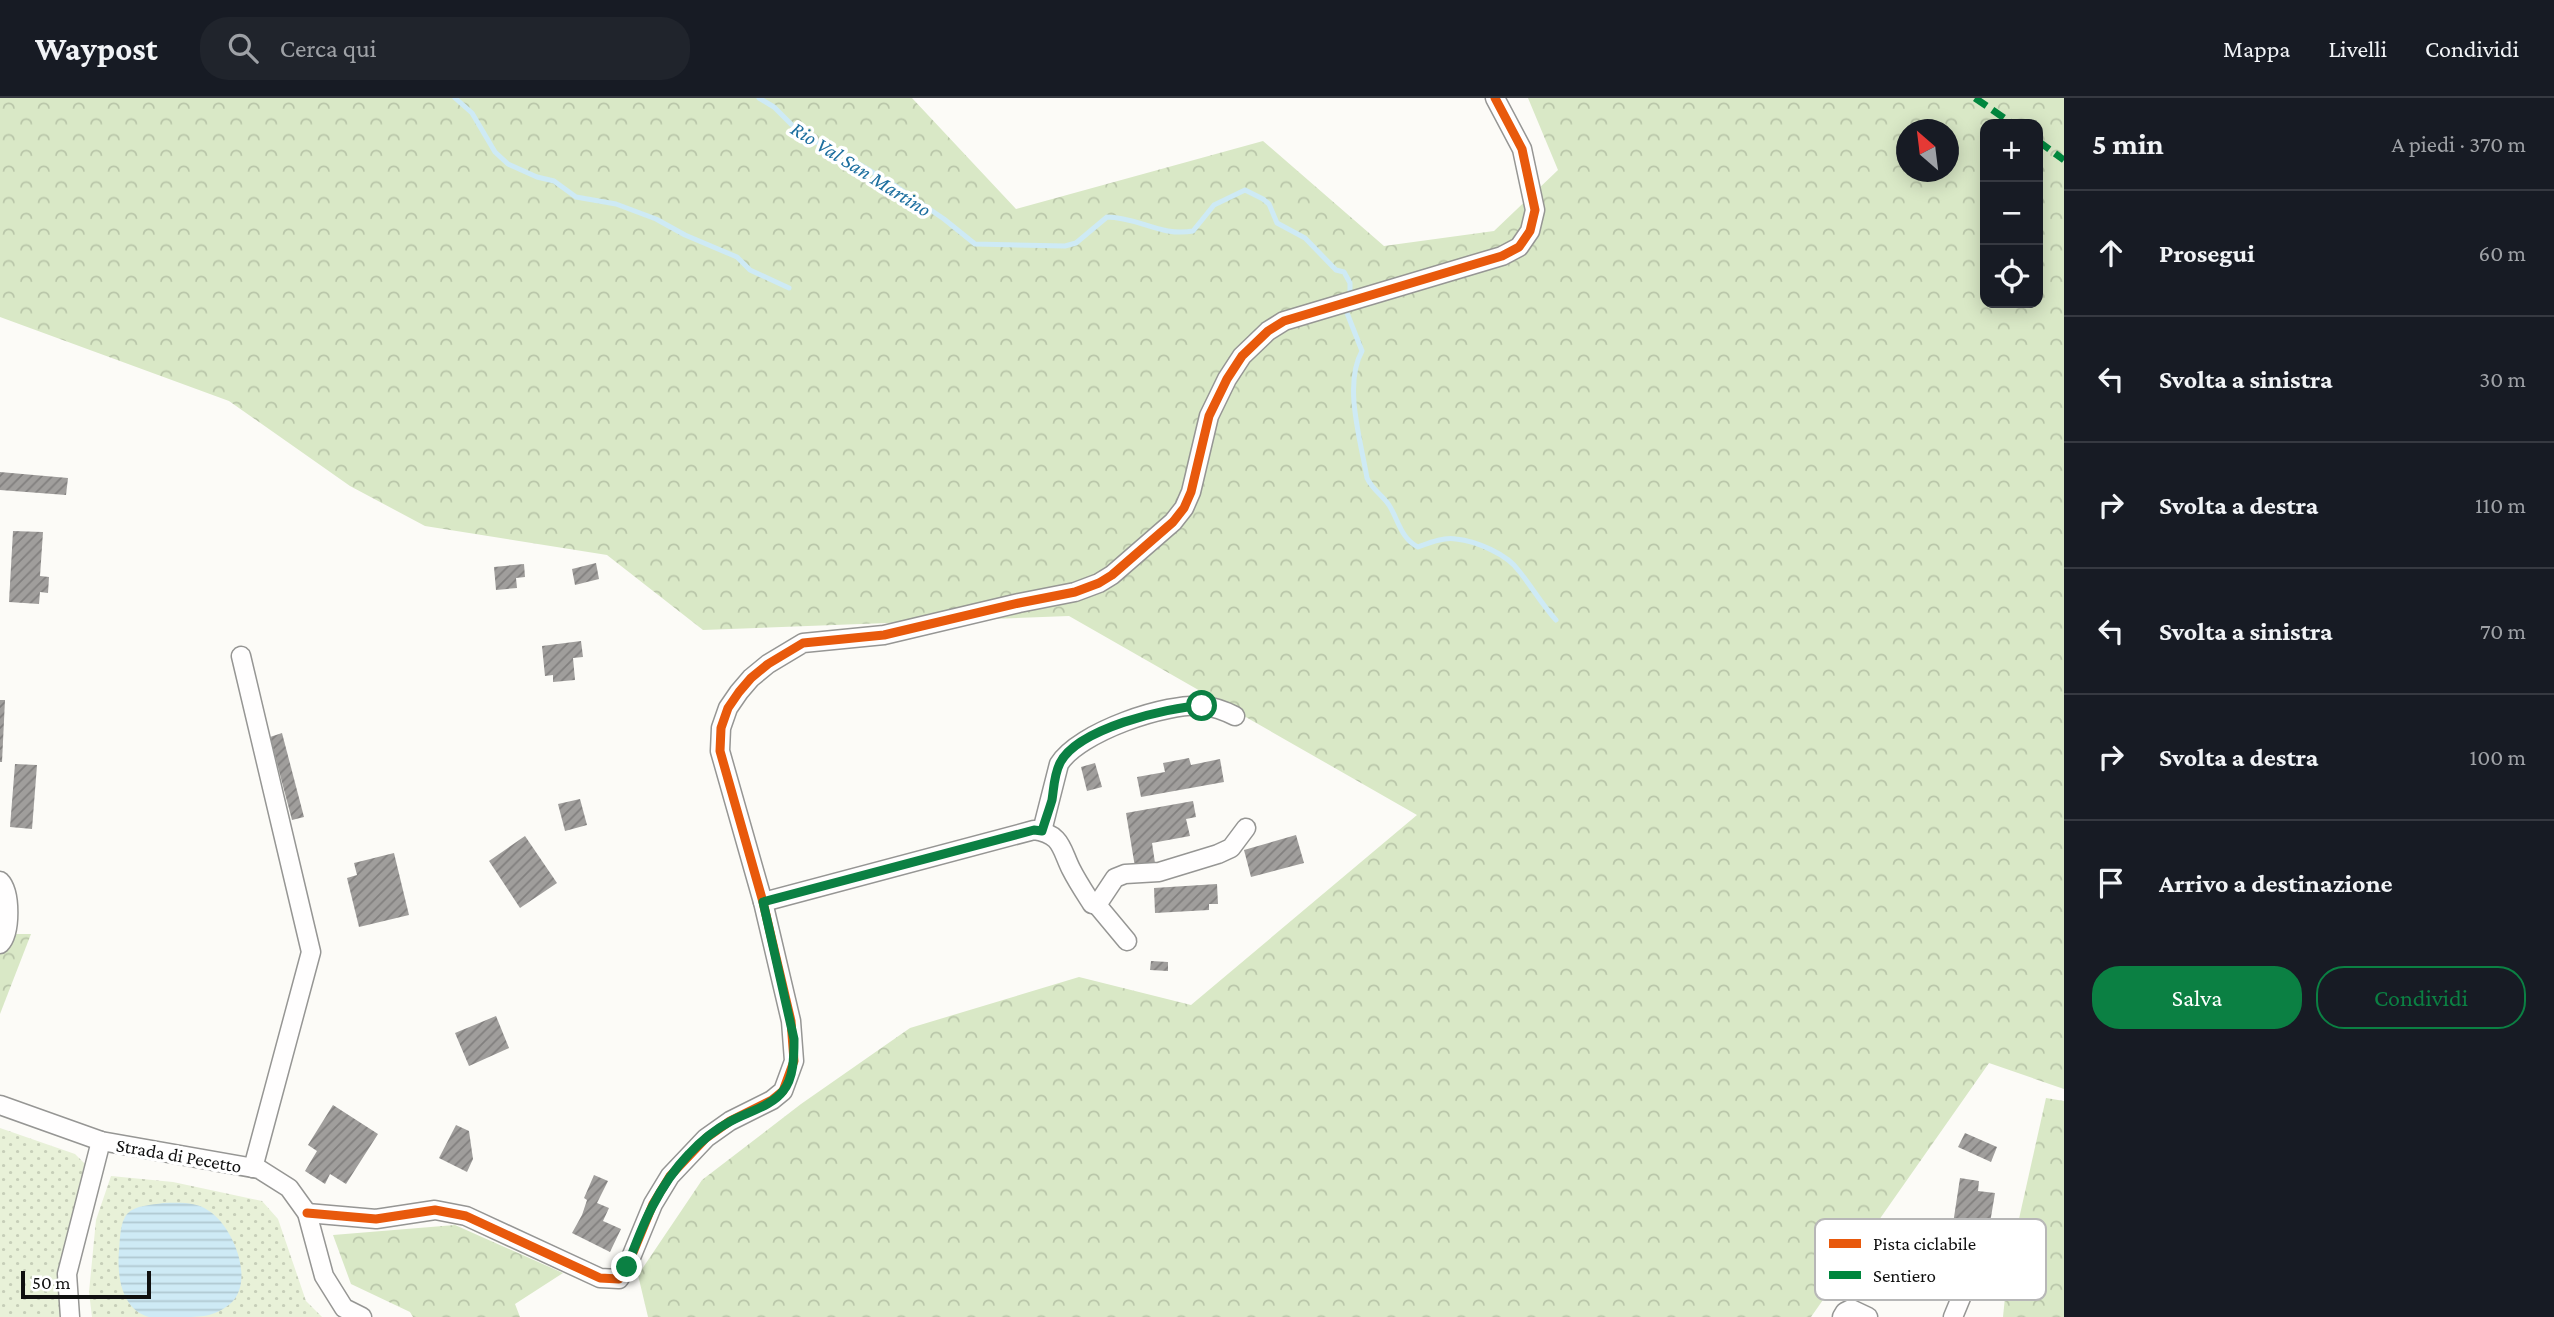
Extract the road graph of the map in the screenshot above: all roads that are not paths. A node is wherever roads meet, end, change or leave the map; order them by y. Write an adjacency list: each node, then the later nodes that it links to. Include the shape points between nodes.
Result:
1 (1495, 98): 7 (street, via 1522,149 1535,210 1520,247 1492,260 1301,315 1268,331 1242,356 1209,416 1184,508 1112,575 1050,598 884,635 803,643 751,678 728,708 720,751)
2 (242, 656): 13 (street, via 311,952)
3 (1235, 716): 5 (street, via 1216,708 1191,706 1141,717 1094,735 1065,754 1059,764)
4 (1247, 828): 8 (street, via 1231,848 1218,854 1158,872 1115,878)
5 (1042, 831): 7 (street); 8 (street, via 1065,850 1082,889)
6 (0, 881): 10 (street, via 5,886 9,921)
7 (763, 902): 14 (street, via 794,1039 789,1078 772,1100 706,1138 670,1176 618,1279 600,1278 466,1216 435,1210 376,1219)
8 (1097, 905): 9 (street)
9 (1127, 941)
10 (0, 944)
11 (0, 1105): 12 (street, Strada di Pecetto)
12 (101, 1141): 13 (street, Strada di Pecetto); 16 (street, via 67,1274)
13 (253, 1168): 14 (street, Strada di Pecetto, via 289,1188)
14 (307, 1213): 17 (street, Strada di Pecetto, via 324,1276 344,1308)
15 (1960, 1300): 20 (street)
16 (70, 1317)
17 (362, 1317)
18 (1842, 1317): 19 (street, via 1851,1309)
19 (1868, 1317)
20 (1953, 1317)

